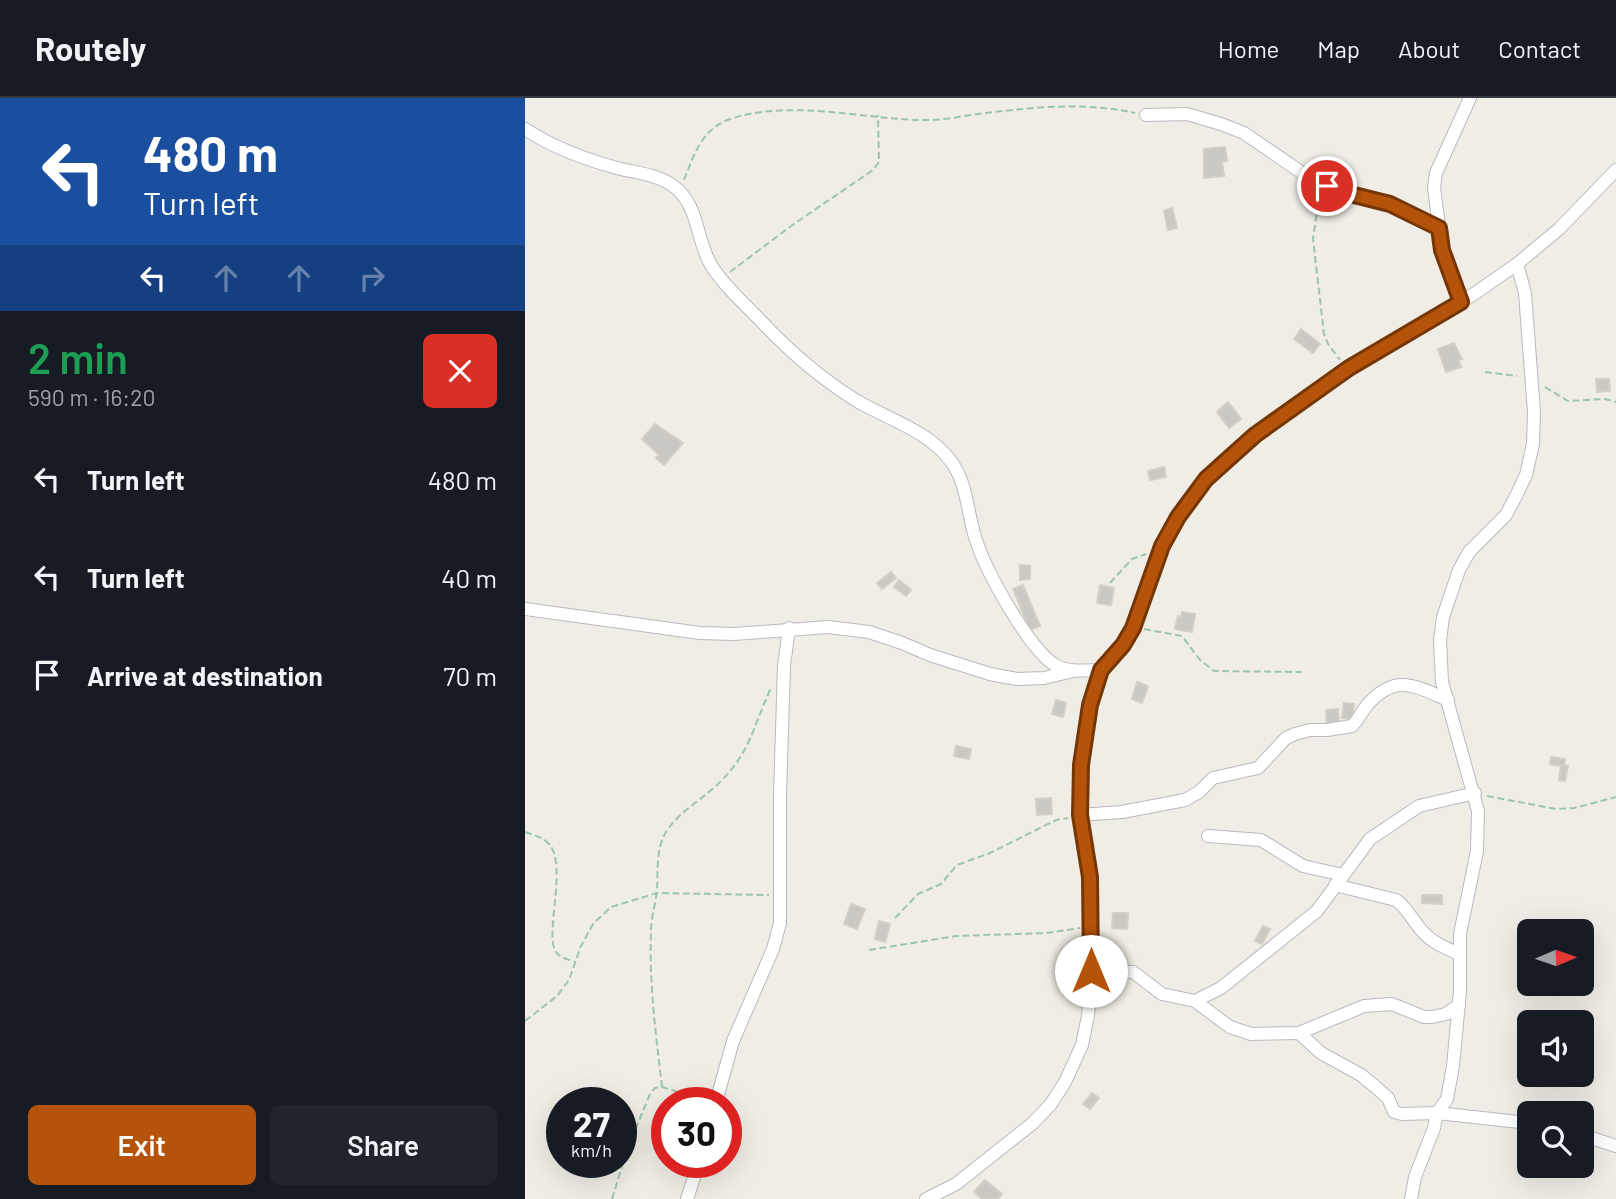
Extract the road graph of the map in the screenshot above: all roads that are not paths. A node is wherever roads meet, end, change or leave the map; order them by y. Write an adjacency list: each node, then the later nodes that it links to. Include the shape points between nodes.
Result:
1 (1469, 98): 5 (street, via 1436,173)
2 (1146, 115): 5 (street, via 1187,114 1233,129 1311,179 1390,204)
3 (525, 129): 11 (street, via 559,149 653,176 680,191 690,203 704,251 721,279 814,372 932,441 950,459 961,476 976,541 1015,617 1045,657)
4 (1616, 170): 6 (street, via 1559,229)
5 (1439, 228): 7 (street)
6 (1517, 264): 7 (street); 12 (street, via 1525,293 1534,444 1526,475 1506,515 1469,552 1443,617 1440,660)
7 (1461, 302): 10 (street, via 1349,368 1223,461 1189,499 1162,546 1133,628)
8 (525, 609): 9 (street, via 700,633)
9 (789, 628): 11 (street, via 869,632 942,659 1017,679); 22 (street, via 780,795 780,923)
10 (1101, 670): 11 (street); 14 (street, via 1090,705 1081,765)
11 (1073, 671)
12 (1448, 700): 13 (street); 14 (street, via 1406,684 1393,685 1375,697 1352,726 1295,734 1258,768 1213,778 1185,800)
13 (1475, 793): 16 (street, via 1408,812 1370,839); 17 (street, via 1477,851)
14 (1080, 815): 18 (street, via 1090,877)
15 (1208, 836): 16 (street, via 1261,840 1303,866)
16 (1339, 880): 17 (street, via 1396,900 1425,935); 19 (street, via 1317,911 1221,988)
17 (1459, 954): 20 (street)
18 (1091, 971): 19 (street, via 1133,972 1162,993); 28 (street, via 1088,1016 1065,1082 1033,1123)
19 (1195, 1001): 21 (street, via 1242,1032)
20 (1459, 1004): 21 (street, via 1432,1017 1392,1004 1364,1006); 23 (street, via 1454,1066 1447,1099)
21 (1299, 1033): 23 (street, via 1321,1053 1378,1089 1394,1112)
22 (719, 1087)
23 (1437, 1113): 24 (street); 32 (street)
24 (1517, 1122)
25 (1594, 1139): 26 (street)
26 (1616, 1146)
27 (694, 1178): 29 (street)
28 (956, 1184): 30 (street); 31 (street)
29 (687, 1199)
30 (926, 1199)
31 (950, 1199)
32 (1411, 1199)

